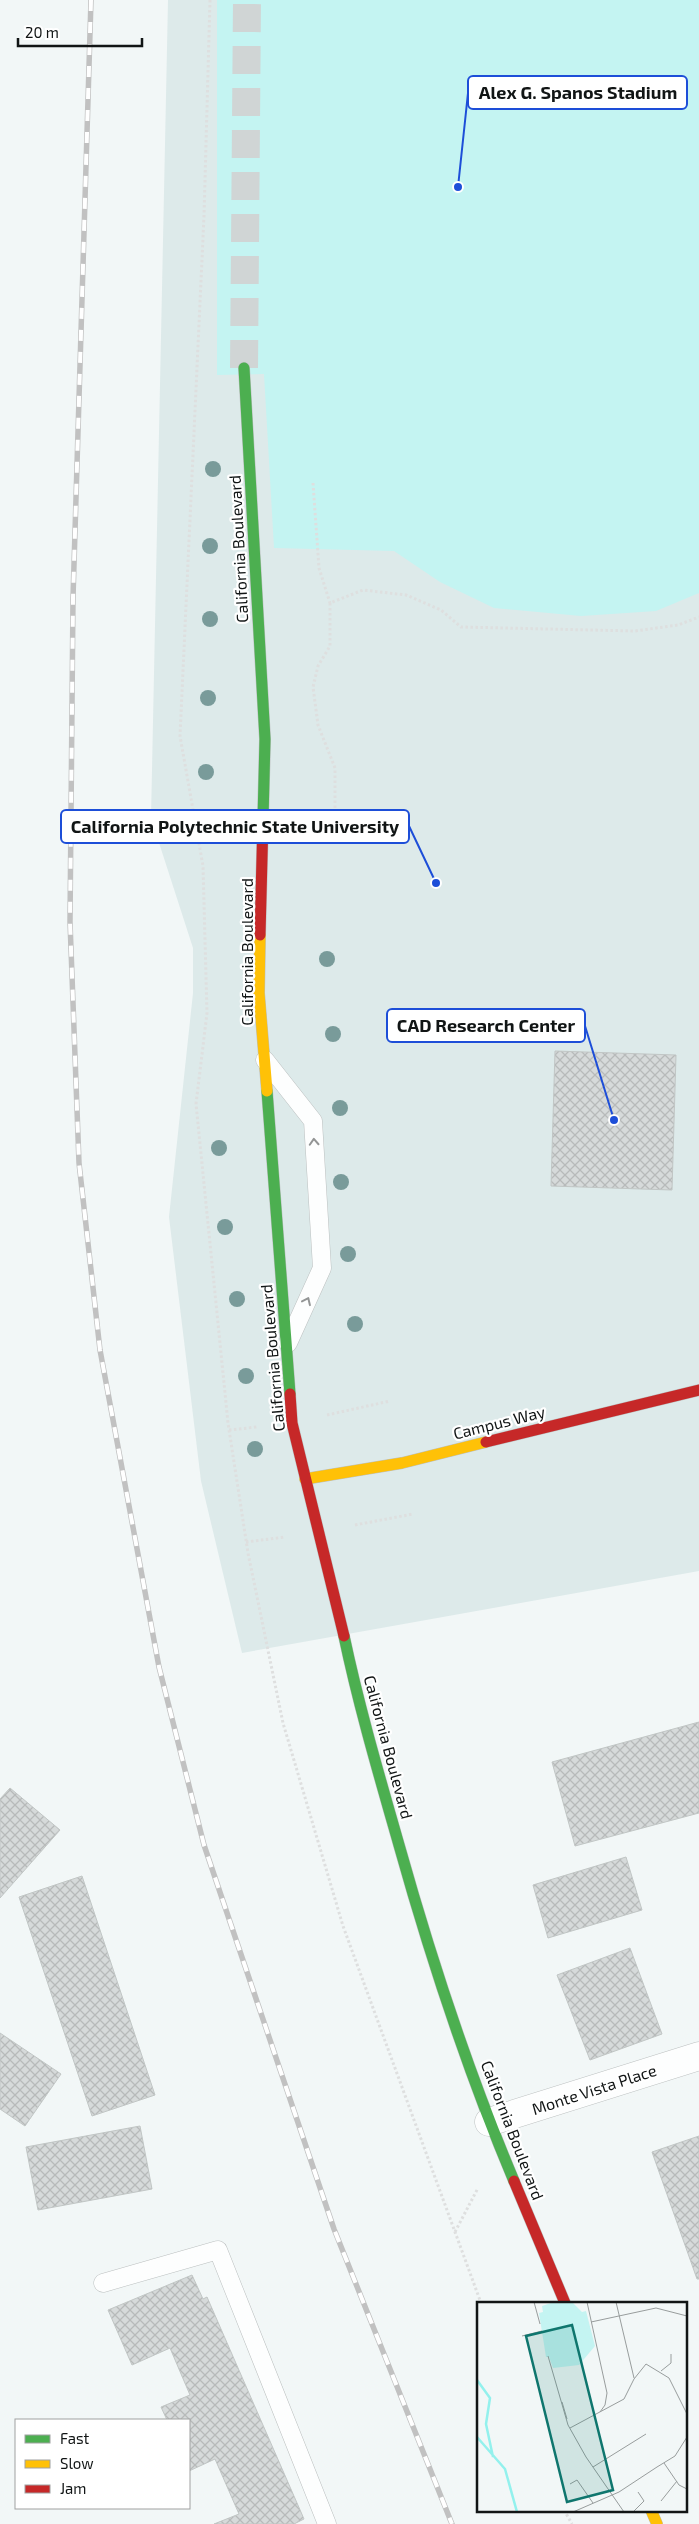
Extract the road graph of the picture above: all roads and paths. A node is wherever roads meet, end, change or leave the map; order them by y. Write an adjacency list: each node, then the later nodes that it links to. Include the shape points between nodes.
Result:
1 (244, 368): 6 (street, California Boulevard, via 265,739 259,993)
2 (313, 483): 3 (path, via 319,568)
3 (330, 603): 4 (path, via 363,590 406,595 441,610 461,628 635,630 678,625); 5 (path, via 330,646 318,666 313,687 318,725 335,768)
4 (699, 617)
5 (335, 838)
6 (265, 1059): 7 (street, California Boulevard); 7 (lane, one-way to 6, via 322,1268 313,1122)
7 (287, 1345): 9 (street, California Boulevard, via 292,1423)
8 (699, 1390): 9 (street, Campus Way, via 402,1463)
9 (305, 1479): 11 (street, California Boulevard, via 363,1721 428,1947)
10 (699, 2056): 11 (street, Monte Vista Place)
11 (489, 2122): 13 (street, California Boulevard)
12 (103, 2283): 16 (lane, via 218,2250)
13 (565, 2302)
14 (565, 2512): 17 (path)
15 (652, 2512): 18 (street)
16 (327, 2524)
17 (572, 2524)
18 (657, 2524)

